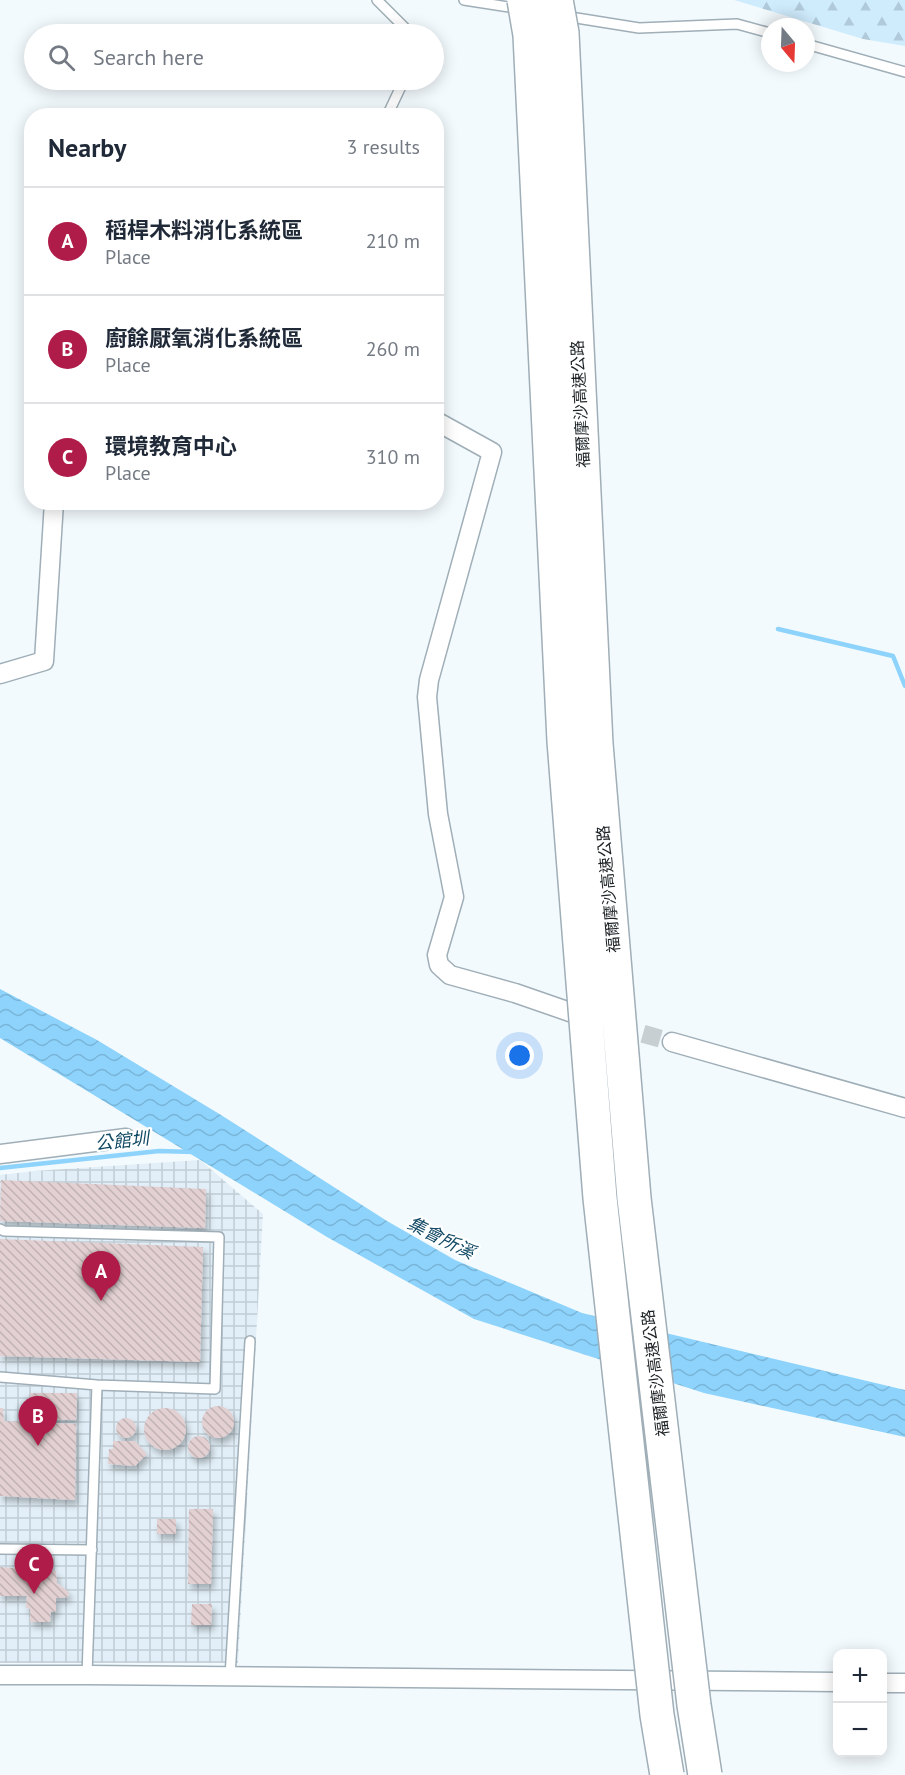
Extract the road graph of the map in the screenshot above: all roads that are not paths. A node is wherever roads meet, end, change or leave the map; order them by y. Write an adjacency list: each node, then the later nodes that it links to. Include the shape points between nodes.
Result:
1 (377, 0): 4 (lane)
2 (464, 0): 3 (lane)
3 (541, 6): 5 (lane, via 639,27 737,24); 30 (highway, 福爾摩沙高速公路, bridge, via 530,35 564,741 597,1162 654,1691); 31 (highway, 福爾摩沙高速公路, bridge, via 562,33 596,744 632,1174)
4 (401, 24)
5 (761, 31)
6 (815, 47): 7 (lane)
7 (905, 72)
8 (399, 90): 9 (lane)
9 (391, 108)
10 (444, 425): 13 (street, via 492,452 427,697 438,814 454,897 437,954 439,965 450,975)
11 (53, 510): 12 (street, via 44,661)
12 (0, 674)
13 (591, 1019)
14 (672, 1042): 15 (street)
15 (905, 1108)
16 (126, 1138): 17 (street)
17 (0, 1154)
18 (0, 1229): 21 (lane, via 219,1237 215,1389)
19 (250, 1341): 26 (lane)
20 (0, 1377): 21 (lane)
21 (97, 1385): 23 (lane)
22 (0, 1549): 23 (lane)
23 (92, 1550): 25 (lane)
24 (0, 1675): 25 (street)
25 (87, 1675): 26 (street)
26 (230, 1677): 27 (street)
27 (833, 1682)
28 (887, 1683): 29 (street)
29 (905, 1683)
30 (667, 1775)
31 (705, 1775)

